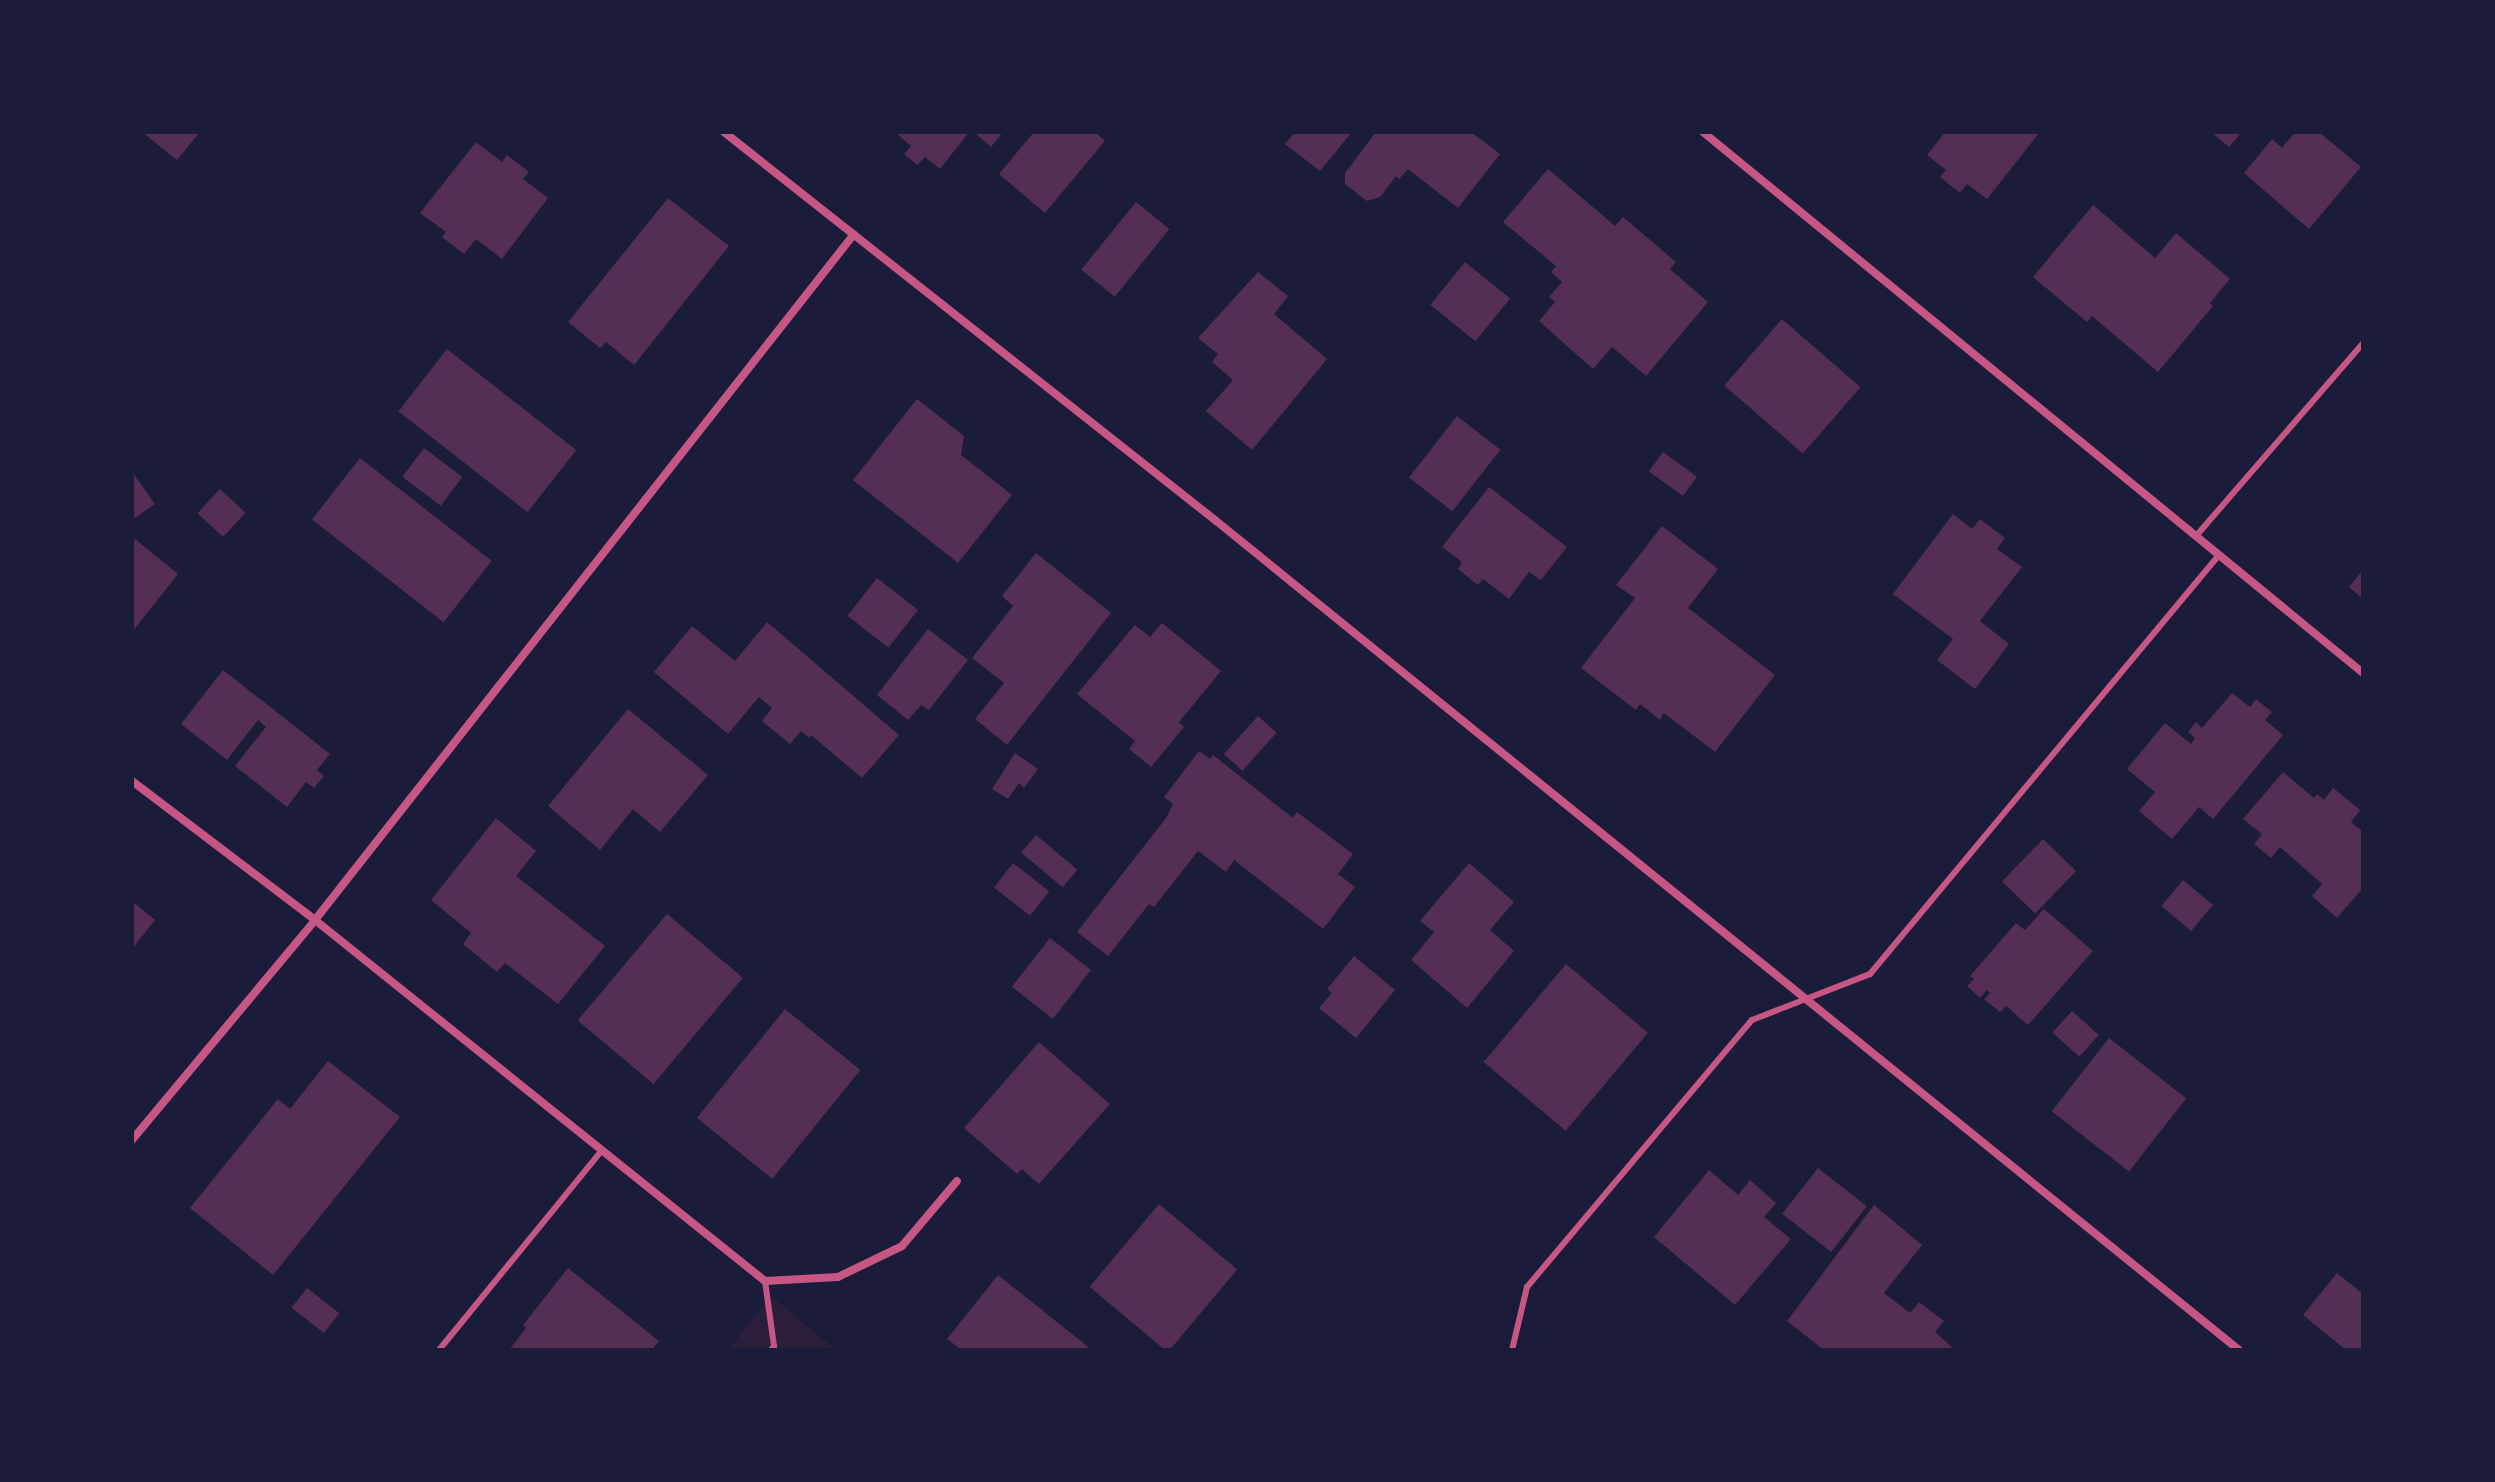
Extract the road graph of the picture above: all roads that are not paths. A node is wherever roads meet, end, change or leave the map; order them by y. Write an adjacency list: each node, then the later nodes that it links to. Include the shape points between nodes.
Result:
1 (724, 132): 3 (street)
2 (1703, 132): 5 (street)
3 (854, 234): 9 (street); 10 (street, via 1228,529)
4 (2363, 343): 5 (lane)
5 (2196, 536): 6 (street)
6 (2219, 555): 7 (street); 10 (lane, via 1870,974)
7 (2363, 673)
8 (132, 781): 9 (street)
9 (315, 920): 11 (street); 12 (street)
10 (1806, 999): 17 (lane, via 1752,1020 1527,1287); 18 (street)
11 (132, 1140)
12 (602, 1150): 14 (street); 15 (lane)
13 (957, 1181): 14 (street, via 902,1246 838,1277)
14 (765, 1281): 16 (lane)
15 (439, 1350)
16 (771, 1350)
17 (1512, 1350)
18 (2239, 1350)

